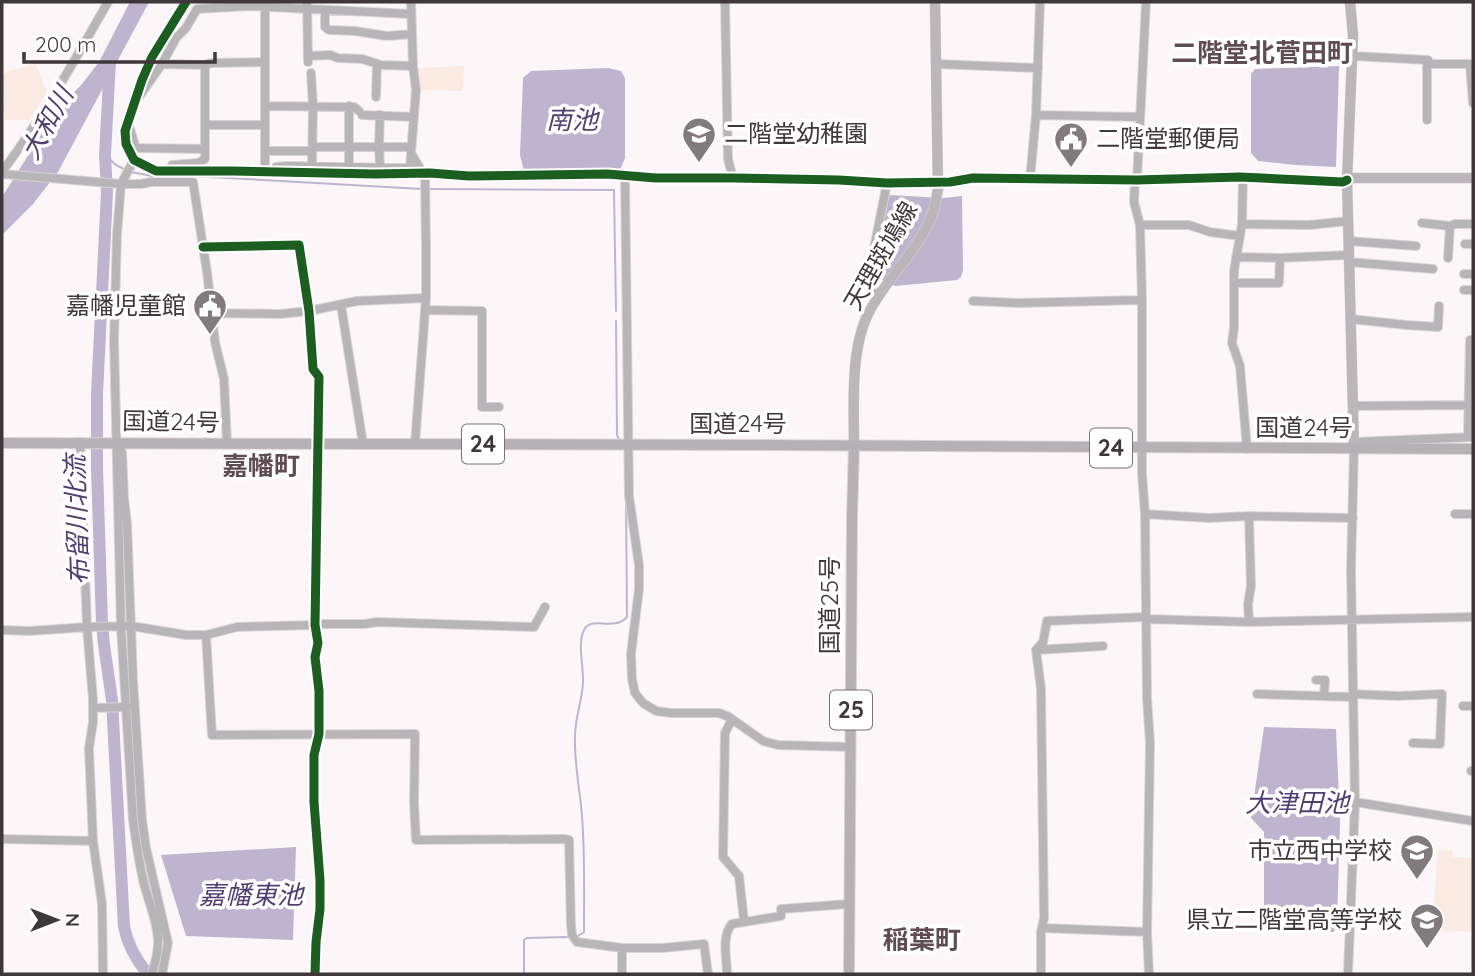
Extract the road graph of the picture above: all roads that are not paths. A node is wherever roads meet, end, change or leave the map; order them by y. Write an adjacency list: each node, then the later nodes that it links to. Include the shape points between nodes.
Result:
1 (108, 2): 57 (street)
2 (186, 2): 29 (street, via 152,57)
3 (362, 2): 15 (street)
4 (411, 2): 16 (street)
5 (725, 2): 60 (street, via 728,159)
6 (935, 2): 22 (main road, 天理斑鳩線)
7 (1040, 2): 26 (street)
8 (1146, 2): 37 (street)
9 (1350, 2): 18 (main road)
10 (250, 4): 11 (street); 12 (street)
11 (231, 5): 20 (street, via 197,9)
12 (271, 5): 13 (street); 19 (street)
13 (307, 5): 14 (street); 21 (street, via 308,59 330,55)
14 (325, 10): 15 (street); 17 (street, via 325,27 330,30)
15 (362, 12): 16 (street)
16 (411, 13): 17 (street)
17 (412, 34): 25 (street)
18 (1352, 56): 23 (street, via 1428,60); 65 (main road)
19 (264, 62): 24 (street); 31 (street)
20 (162, 64): 24 (street); 29 (street)
21 (377, 64): 25 (street); 28 (street)
22 (936, 64): 26 (street); 68 (main road, 天理斑鳩線)
23 (1427, 64): 30 (street, via 1470,64); 38 (street)
24 (205, 65): 40 (street)
25 (413, 66): 36 (street)
26 (1038, 68): 35 (street)
27 (311, 73): 32 (street)
28 (376, 97)
29 (134, 102): 39 (street)
30 (1473, 103)
31 (265, 106): 32 (street); 41 (street)
32 (313, 106): 33 (street); 45 (street)
33 (349, 106): 34 (street); 42 (street)
34 (380, 115): 36 (street); 43 (street)
35 (1035, 115): 37 (street); 63 (street)
36 (414, 117): 46 (street)
37 (1140, 117): 64 (street)
38 (1427, 120)
39 (128, 121): 44 (street, via 139,148); 49 (street)
40 (205, 125): 41 (street); 44 (street)
41 (265, 125): 47 (street)
42 (349, 147): 43 (street); 45 (street); 51 (street)
43 (379, 147): 46 (street); 52 (street)
44 (205, 149): 54 (street, via 205,159)
45 (312, 149): 47 (street); 50 (street)
46 (411, 150): 53 (street); 55 (street)
47 (265, 151): 48 (street)
48 (265, 164)
49 (130, 166): 58 (street); 67 (street)
50 (312, 167): 51 (street); 56 (street, via 286,166)
51 (349, 167): 52 (street)
52 (380, 168): 53 (street)
53 (410, 168): 55 (street)
54 (170, 170): 56 (street); 58 (street)
55 (422, 171): 56 (street); 59 (street, via 469,176); 88 (street)
56 (272, 172)
57 (2, 174): 67 (street)
58 (154, 176): 67 (street, via 141,184); 78 (street, via 193,182)
59 (625, 176): 60 (street); 109 (street)
60 (733, 177): 66 (street)
61 (1243, 177): 64 (street); 65 (street); 71 (street)
62 (1473, 177): 65 (main road)
63 (1030, 179): 64 (street); 68 (street, via 973,178)
64 (1136, 180): 73 (street, via 1134,202)
65 (1347, 180): 69 (main road)
66 (887, 183): 68 (street); 87 (street, via 867,284)
67 (119, 184): 103 (street)
68 (938, 188): 87 (main road, 天理斑鳩線, via 931,219)
69 (1348, 221): 71 (street); 76 (main road)
70 (1422, 223): 74 (street)
71 (1242, 224): 75 (street)
72 (1473, 224): 74 (street)
73 (1140, 225): 75 (street, via 1189,225); 89 (street)
74 (1450, 226): 81 (street)
75 (1240, 236): 79 (street)
76 (1349, 241): 77 (street); 82 (main road)
77 (1416, 246)
78 (203, 247): 94 (street, via 299,246); 95 (street)
79 (1236, 257): 80 (street); 86 (street)
80 (1280, 258): 82 (street); 86 (street, via 1279,283)
81 (1448, 258)
82 (1349, 259): 83 (street); 96 (main road)
83 (1433, 269)
84 (1464, 274): 85 (street)
85 (1473, 274)
86 (1234, 283): 113 (street, via 1232,343 1240,366)
87 (882, 290): 111 (main road, 天理斑鳩線, via 859,341)
88 (426, 298): 91 (street); 93 (street)
89 (1142, 300): 90 (street); 112 (street)
90 (973, 301)
91 (341, 305): 94 (street); 107 (street)
92 (1439, 306): 96 (street, via 1438,327)
93 (425, 310): 100 (street, via 482,311 482,407); 108 (street)
94 (309, 311): 95 (street); 106 (street, via 313,369 319,377)
95 (212, 313): 105 (street)
96 (1351, 319): 99 (main road)
97 (1473, 340): 98 (street, via 1469,340)
98 (1468, 405): 99 (street); 101 (street)
99 (1353, 406): 110 (main road)
100 (499, 407)
101 (1471, 437): 110 (street)
102 (84, 442): 103 (highway, 国道24号 / 24); 104 (highway, 国道24号 / 24); 126 (street)
103 (114, 442): 105 (highway, 国道24号 / 24); 127 (street)
104 (2, 443)
105 (227, 443): 106 (highway, 国道24号 / 24)
106 (317, 444): 107 (highway, 国道24号 / 24); 125 (street)
107 (363, 444): 108 (highway, 国道24号 / 24)
108 (415, 444): 109 (highway, 国道24号 / 24)
109 (628, 445): 111 (highway, 国道24号 / 24); 140 (street, via 629,496 639,565 631,654 635,693 656,711 719,713)
110 (1354, 445): 113 (highway, 国道24号 / 24); 114 (highway, 国道24号 / 24, via 1368,449); 119 (street)
111 (855, 446): 112 (highway, 国道24号 / 24); 143 (highway, 国道25号 / 25)
112 (1142, 448): 113 (highway, 国道24号 / 24); 115 (street)
113 (1247, 449)
114 (1473, 449)
115 (1145, 514): 118 (street); 122 (street)
116 (1455, 514): 117 (street)
117 (1473, 514)
118 (1248, 516): 119 (street); 124 (street)
119 (1353, 518): 123 (street)
120 (545, 607): 125 (street, via 534,626 377,622)
121 (1473, 617): 123 (street)
122 (1146, 618): 124 (street); 131 (street, via 1047,621 1043,642); 151 (street, via 1150,743)
123 (1351, 620): 124 (street); 134 (street)
124 (1249, 622)
125 (316, 626): 129 (street, via 237,627); 141 (street)
126 (89, 627): 127 (street); 128 (street); 139 (street)
127 (123, 627): 129 (street); 138 (street)
128 (2, 630)
129 (206, 635): 141 (street, via 212,734)
130 (1103, 646): 131 (street)
131 (1035, 650): 150 (street, via 1041,703)
132 (1316, 680): 135 (street, via 1325,680)
133 (1257, 694): 135 (street)
134 (1353, 695): 135 (street); 142 (street, via 1442,694 1440,744); 144 (street)
135 (1324, 696)
136 (1463, 706): 137 (street)
137 (1473, 706)
138 (127, 707): 139 (street); 153 (street, via 146,848 168,943); 155 (street, via 136,848 158,942)
139 (94, 708): 147 (street, via 89,748)
140 (732, 719): 143 (street, via 763,741 778,745); 149 (street, via 725,733 723,857 739,876)
141 (319, 734): 152 (street, via 415,734 415,840 569,841 574,939); 156 (street, via 314,755 320,880)
142 (1413, 743)
143 (851, 747): 148 (highway, 国道25号 / 25)
144 (1354, 802): 145 (street); 163 (street)
145 (1473, 821)
146 (2, 839): 147 (street)
147 (93, 841): 154 (street, via 102,904)
148 (849, 904): 149 (street, via 781,909 781,916); 160 (highway, 国道25号 / 25)
149 (744, 921): 159 (street, via 729,926)
150 (1042, 928): 151 (street); 161 (street)
151 (1147, 932): 162 (street)
152 (622, 948): 157 (street); 158 (street, via 704,944)
153 (162, 973)
154 (103, 974)
155 (152, 974)
156 (315, 974)
157 (622, 974)
158 (708, 974)
159 (727, 974)
160 (849, 974)
161 (1041, 974)
162 (1149, 974)
163 (1348, 974)

